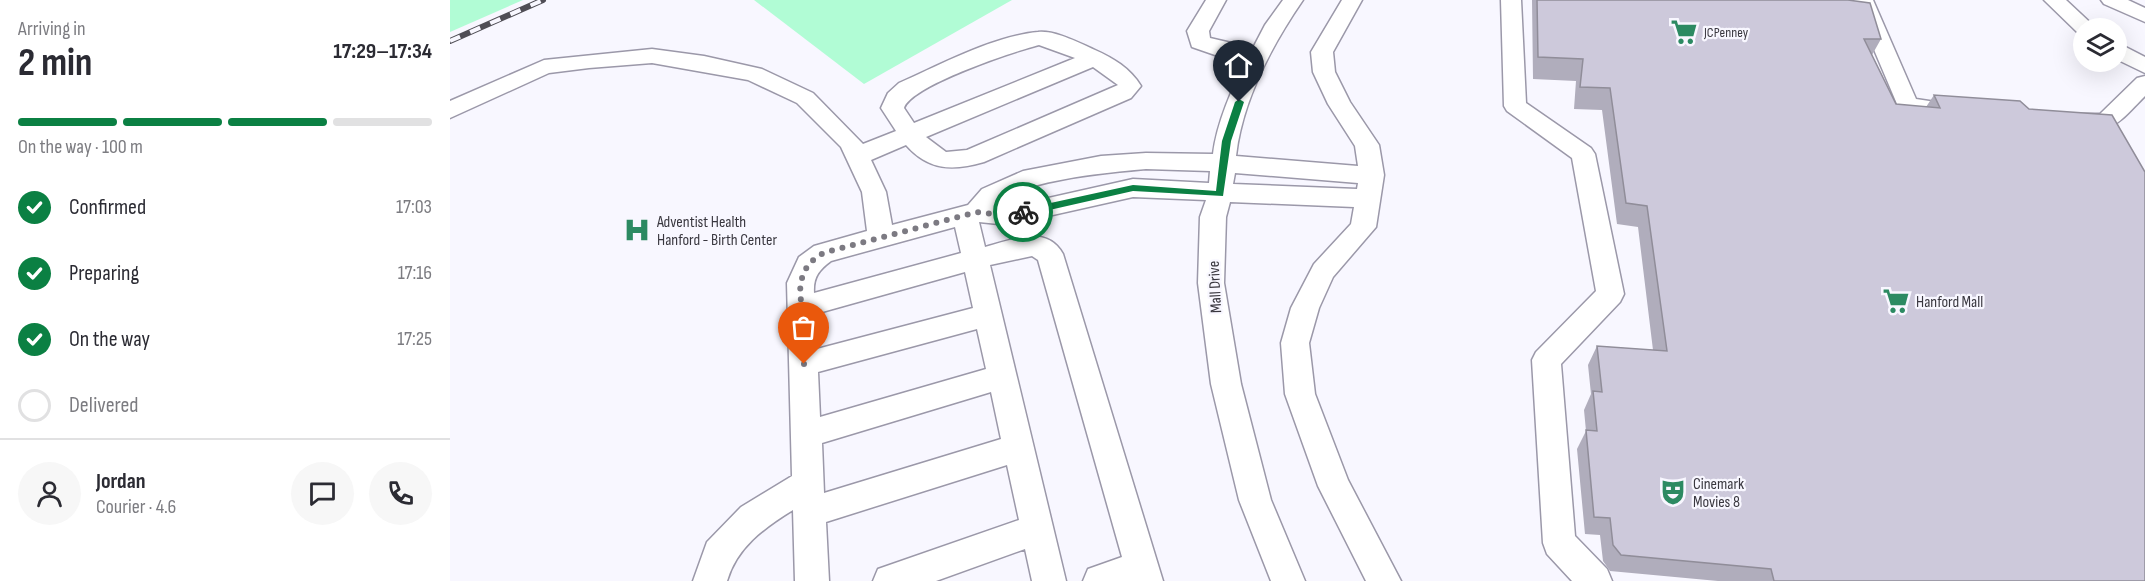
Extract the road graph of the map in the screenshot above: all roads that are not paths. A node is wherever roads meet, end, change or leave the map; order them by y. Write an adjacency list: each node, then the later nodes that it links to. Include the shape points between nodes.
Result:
1 (1216, 0): 11 (street, via 1198,31 1200,42 1218,50)
2 (1293, 0): 11 (street, Mall Drive)
3 (1352, 0): 21 (street, via 1322,52 1324,72 1339,104 1367,145)
4 (1511, 0): 42 (street, via 1515,106 1583,154 1610,294 1546,360 1559,543)
5 (1863, 0): 16 (street, via 1908,106)
6 (2054, 0): 9 (street)
7 (2111, 0): 8 (street)
8 (2145, 16)
9 (2074, 18)
10 (2127, 55): 13 (street)
11 (1259, 56): 20 (street, Mall Drive, via 1226,141)
12 (1094, 58): 18 (street); 18 (street, via 1054,40 1039,38 1001,48 907,88 896,98 892,108); 18 (street, via 1130,86 1123,93 976,156 951,161 934,156)
13 (2145, 66)
14 (2145, 83): 17 (street, via 2112,131)
15 (450, 110): 19 (street, via 544,67 652,56 754,74 805,98 850,143)
16 (1966, 111)
17 (2059, 118)
18 (910, 134): 19 (street)
19 (857, 156): 24 (street, via 874,192)
20 (1225, 163): 21 (street); 22 (street, Mall Drive); 23 (street, via 1101,164 1023,180 991,195)
21 (1370, 187): 22 (street); 41 (street, via 1363,227 1323,271 1305,308 1295,343 1300,394 1334,486)
22 (1220, 194): 23 (street, via 1133,188 1008,216); 40 (street, Mall Drive, via 1213,217 1211,272 1216,328 1254,500)
23 (971, 213): 24 (street); 25 (street)
24 (880, 237): 26 (street, via 823,253 808,264 800,283)
25 (975, 259): 26 (street); 27 (street); 34 (street, via 1036,245 1050,254)
26 (801, 306): 28 (street)
27 (988, 315): 28 (street); 29 (street)
28 (804, 364): 30 (street)
29 (1002, 376): 30 (street); 31 (street)
30 (807, 434): 32 (street)
31 (1019, 447): 32 (street); 33 (street)
32 (811, 497): 35 (street, via 752,518 719,553); 36 (street)
33 (1037, 529): 37 (street); 38 (street)
34 (1144, 574): 39 (street)
35 (710, 581)
36 (812, 581)
37 (890, 581)
38 (1049, 581)
39 (1100, 581)
40 (1288, 581)
41 (1384, 581)
42 (1595, 581)

